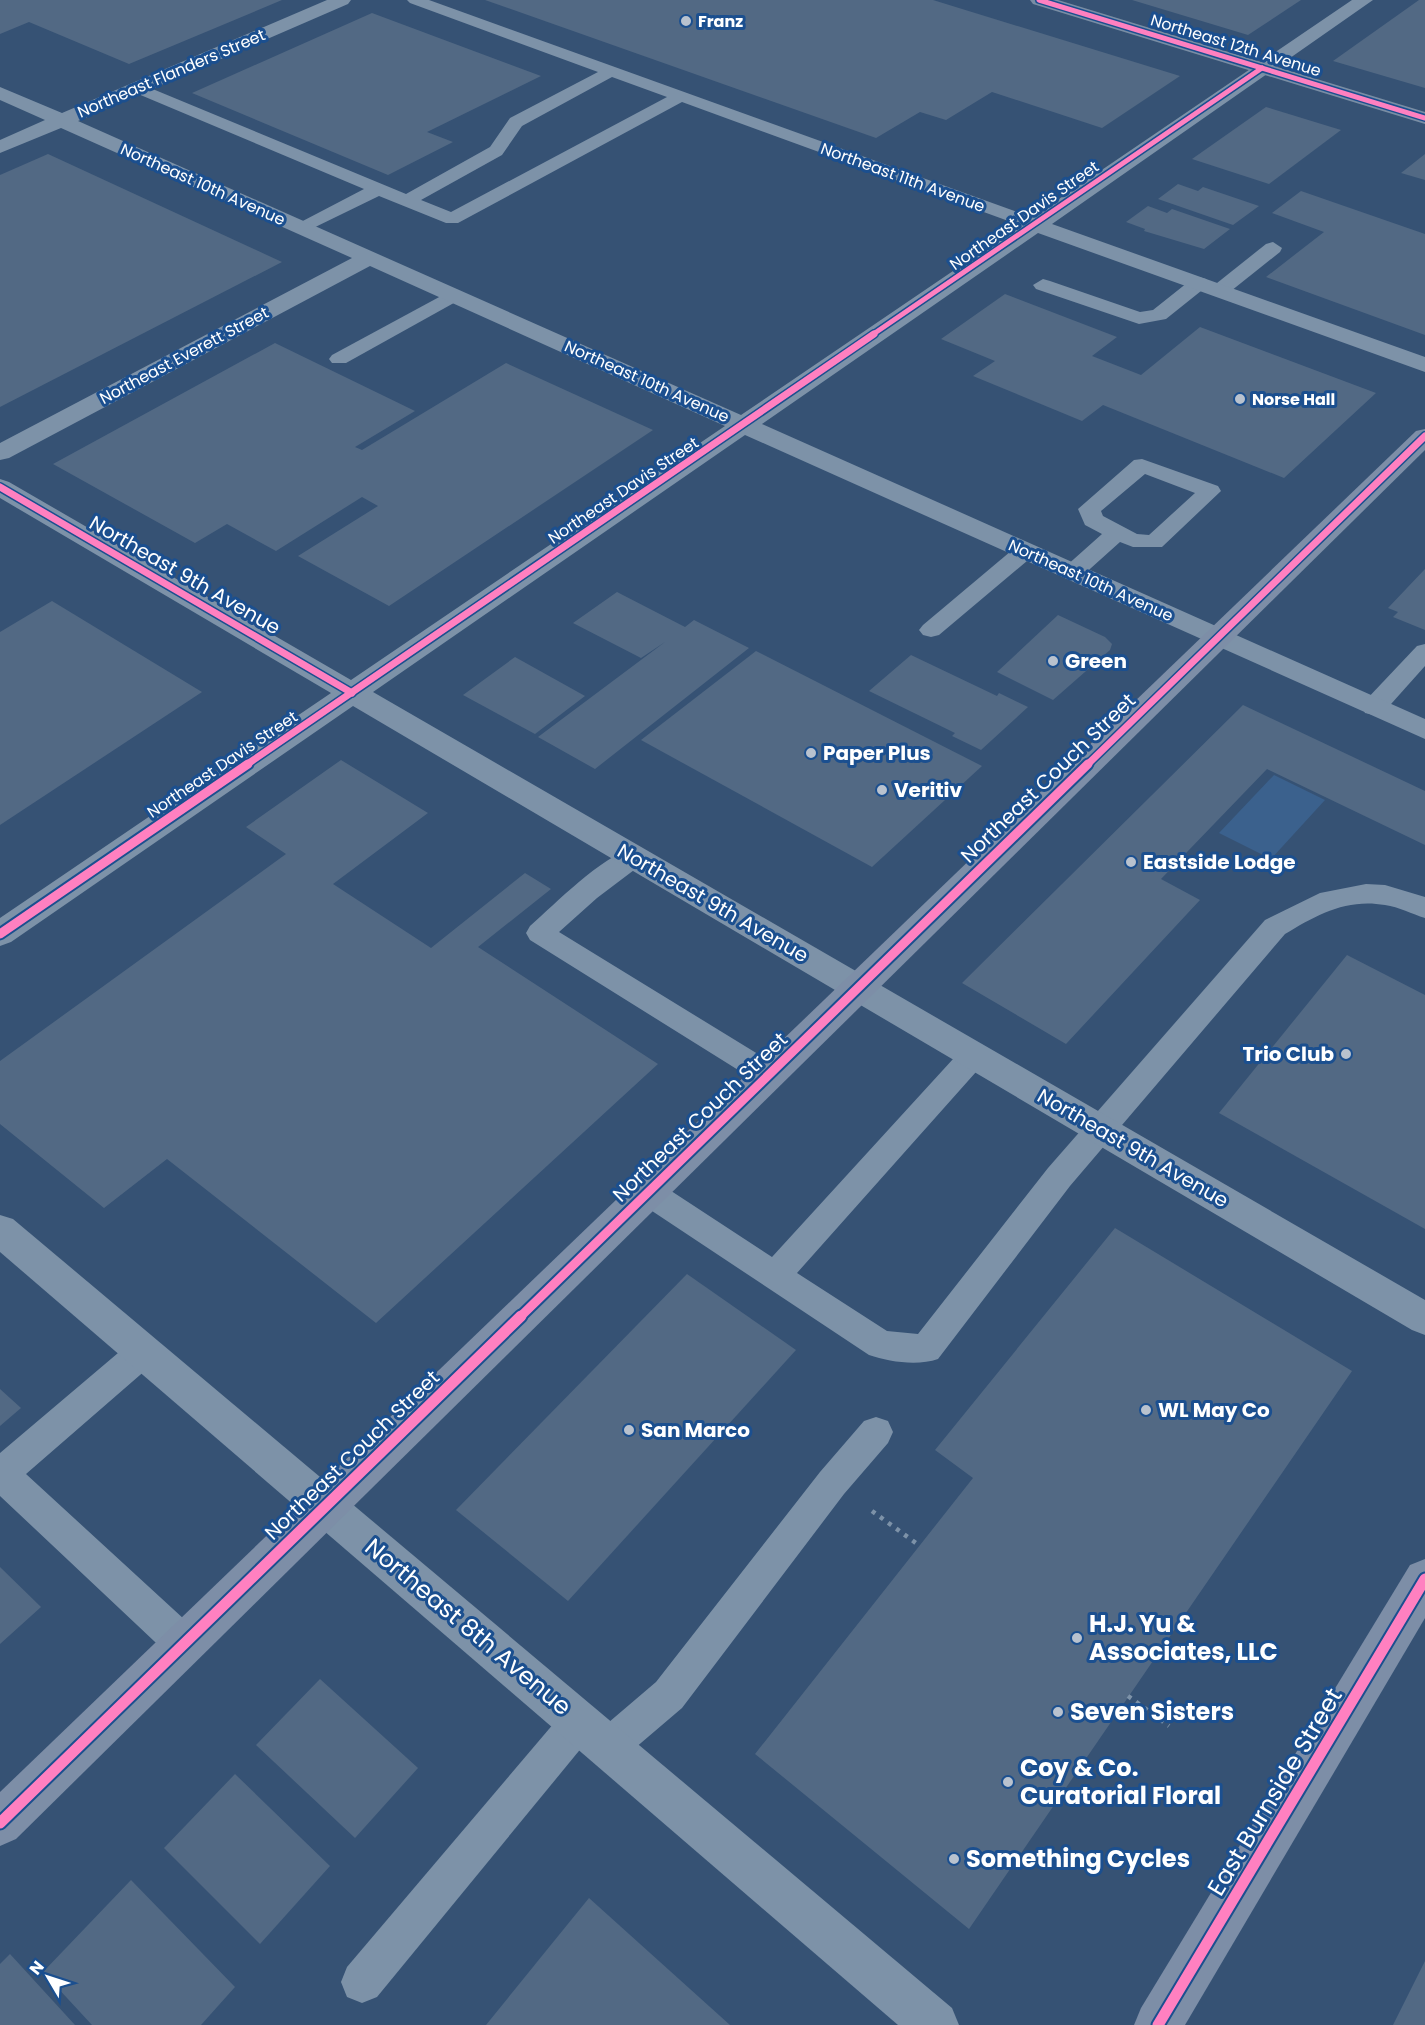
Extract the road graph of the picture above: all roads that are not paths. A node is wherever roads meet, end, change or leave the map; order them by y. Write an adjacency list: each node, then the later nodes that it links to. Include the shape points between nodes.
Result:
1 (342, 0): 7 (street, Northeast Flanders Street)
2 (415, 0): 6 (lane, Northeast 11th Avenue)
3 (1039, 0): 5 (main road, Northeast 12th Avenue)
4 (1364, 0): 5 (street, Northeast Davis Street)
5 (1262, 69): 10 (main road, Northeast 12th Avenue); 15 (street, Northeast Davis Street)
6 (611, 71): 9 (lane, Northeast 11th Avenue); 14 (lane, via 516,122 496,151)
7 (137, 88): 11 (street, Northeast Flanders Street); 13 (lane)
8 (0, 93): 11 (street, Northeast 10th Avenue)
9 (681, 96): 14 (lane, via 452,219); 15 (lane, Northeast 11th Avenue)
10 (1425, 118)
11 (61, 120): 12 (street, Northeast Flanders Street); 16 (street, Northeast 10th Avenue)
12 (0, 147)
13 (378, 189): 14 (lane); 16 (lane)
14 (407, 201)
15 (1036, 225): 20 (street, Northeast 11th Avenue); 24 (street, Northeast Davis Street)
16 (303, 228): 18 (street, Northeast 10th Avenue)
17 (1273, 248): 20 (lane)
18 (369, 258): 21 (street, Northeast 10th Avenue); 26 (street, Northeast Everett Street)
19 (1043, 285): 20 (lane, via 1139,318 1159,315)
20 (1209, 287): 23 (street, Northeast 11th Avenue)
21 (454, 296): 22 (lane); 24 (street, Northeast 10th Avenue)
22 (339, 359)
23 (1425, 365)
24 (744, 425): 29 (street, Northeast 10th Avenue); 34 (street, Northeast Davis Street)
25 (1425, 436): 32 (main road, Northeast Couch Street)
26 (0, 453)
27 (0, 487): 34 (street, Northeast 9th Avenue)
28 (1117, 533): 28 (lane, via 1133,540 1154,542 1210,491 1142,465 1089,509 1093,520); 30 (lane)
29 (1025, 551): 30 (street, Northeast 10th Avenue); 31 (lane)
30 (1073, 572): 32 (street, Northeast 10th Avenue)
31 (931, 630)
32 (1219, 637): 35 (street, Northeast 10th Avenue); 40 (main road, Northeast Couch Street)
33 (1425, 651): 35 (lane)
34 (352, 693): 37 (street, Northeast 9th Avenue); 39 (street, Northeast Davis Street)
35 (1374, 707): 36 (street, Northeast 10th Avenue)
36 (1425, 730)
37 (633, 857): 40 (street, Northeast 9th Avenue); 42 (lane, via 540,933)
38 (1425, 908): 43 (lane, via 1402,897 1371,892 1343,895 1314,904 1275,927)
39 (0, 934)
40 (859, 988): 41 (street, Northeast 9th Avenue); 42 (main road, Northeast Couch Street)
41 (974, 1054): 43 (street, Northeast 9th Avenue); 46 (lane)
42 (769, 1075): 44 (main road, Northeast Couch Street)
43 (1102, 1129): 46 (lane, via 1059,1177 926,1349 881,1345); 47 (street, Northeast 9th Avenue)
44 (648, 1192): 46 (lane); 50 (main road, Northeast Couch Street)
45 (0, 1230): 48 (street, Northeast 8th Avenue)
46 (776, 1274)
47 (1425, 1319)
48 (143, 1352): 50 (street, Northeast 8th Avenue); 52 (lane, via 0,1474)
49 (876, 1432): 53 (lane, via 832,1483 669,1695)
50 (325, 1505): 52 (main road, Northeast Couch Street); 53 (street, Northeast 8th Avenue)
51 (1425, 1579): 57 (main road, East Burnside Street)
52 (184, 1644): 54 (main road, Northeast Couch Street)
53 (594, 1734): 55 (lane); 56 (street, Northeast 8th Avenue)
54 (0, 1823)
55 (362, 1982)
56 (935, 2025)
57 (1158, 2025)

